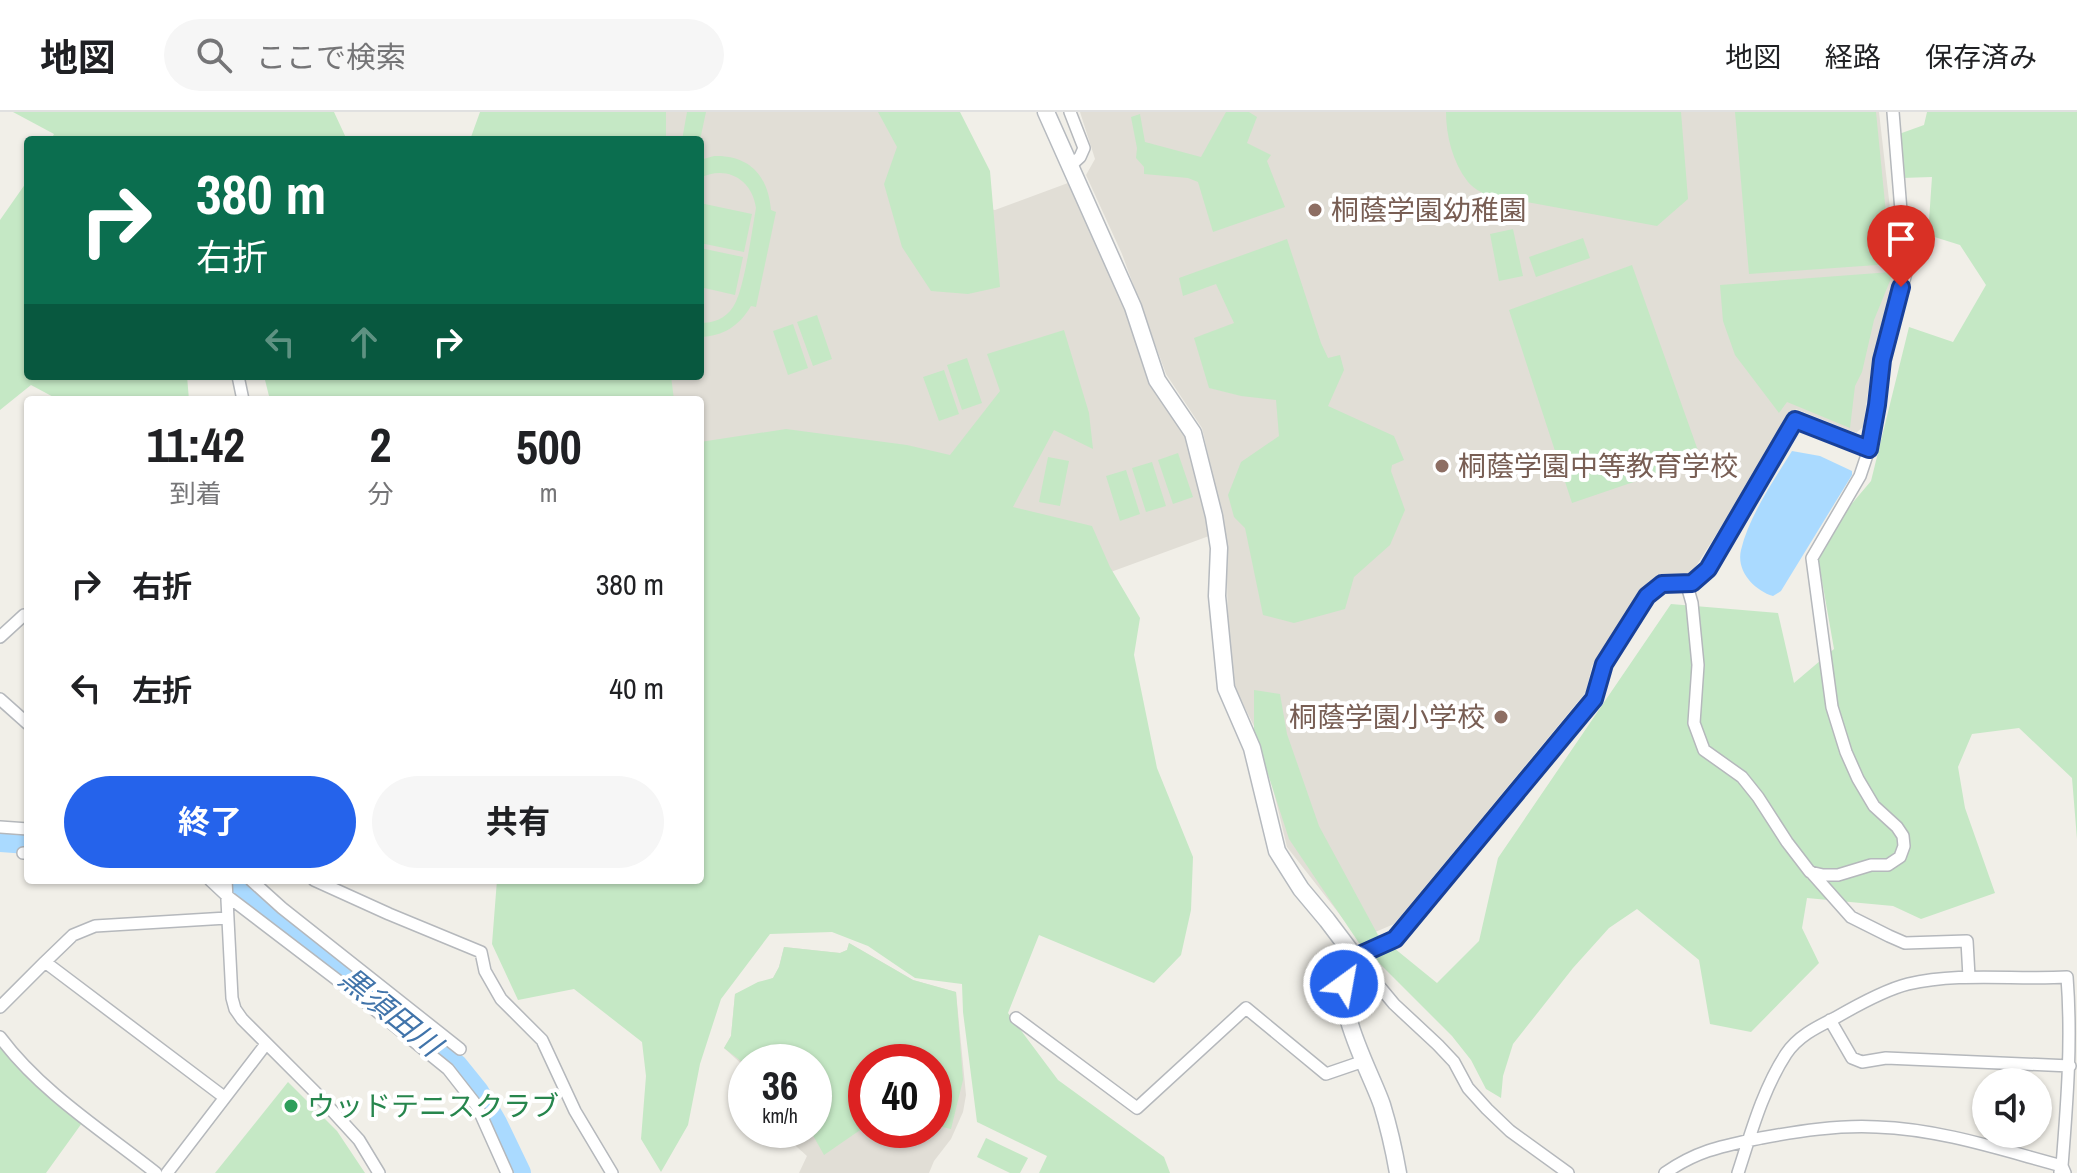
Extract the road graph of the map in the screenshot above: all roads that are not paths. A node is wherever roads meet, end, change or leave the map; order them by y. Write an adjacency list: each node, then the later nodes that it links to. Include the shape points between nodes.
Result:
1 (1046, 112): 4 (street)
2 (1070, 112): 4 (street, via 1084,148)
3 (1893, 112): 5 (street, via 1906,273 1882,360)
4 (1069, 167): 18 (street, via 1133,307 1157,380 1193,433 1219,548 1217,596 1226,688 1252,748 1277,851)
5 (1869, 449): 6 (street, via 1795,420 1708,569); 13 (street, via 1860,476 1812,558 1832,707 1846,752 1874,806 1897,827 1904,846 1900,857 1888,865 1838,875)
6 (1686, 582): 13 (street, via 1698,665 1694,723 1704,750 1742,777); 18 (street, via 1662,584 1647,596 1604,664 1594,699 1395,939)
7 (24, 615): 8 (street)
8 (0, 637)
9 (0, 699): 10 (street)
10 (24, 720)
11 (0, 827): 12 (street)
12 (24, 829)
13 (1810, 872): 20 (street, via 1851,917 1889,936 1905,943 1967,941)
14 (255, 884): 26 (street)
15 (323, 884): 36 (street, via 481,952 501,999 542,1040)
16 (226, 888): 17 (street); 35 (street, via 448,1069 477,1106)
17 (227, 918): 19 (street, via 95,926 73,935); 25 (street, via 235,1009)
18 (1355, 957): 27 (street, via 1347,965 1345,1005); 38 (street, via 1454,1062 1487,1109)
19 (45, 962): 21 (street); 29 (street)
20 (1969, 977): 23 (street, via 1906,984); 28 (street, via 2067,977)
21 (0, 1007)
22 (1016, 1018): 27 (street, via 1137,1108 1246,1008 1326,1074)
23 (1830, 1020): 28 (street, via 1852,1058 1862,1062 1886,1058); 30 (street, via 1787,1052)
24 (0, 1037): 32 (street, via 56,1095)
25 (266, 1044): 29 (street); 34 (street, via 359,1140)
26 (460, 1049)
27 (1364, 1061): 37 (street, via 1391,1136)
28 (2070, 1066): 31 (street)
29 (224, 1097): 33 (street)
30 (1749, 1141): 31 (street, via 1877,1127 1929,1132); 39 (street, via 1687,1158); 40 (street)
31 (2062, 1171)
32 (156, 1173)
33 (167, 1173)
34 (379, 1173)
35 (507, 1173)
36 (612, 1173)
37 (1398, 1173)
38 (1568, 1173)
39 (1665, 1173)
40 (1738, 1173)

